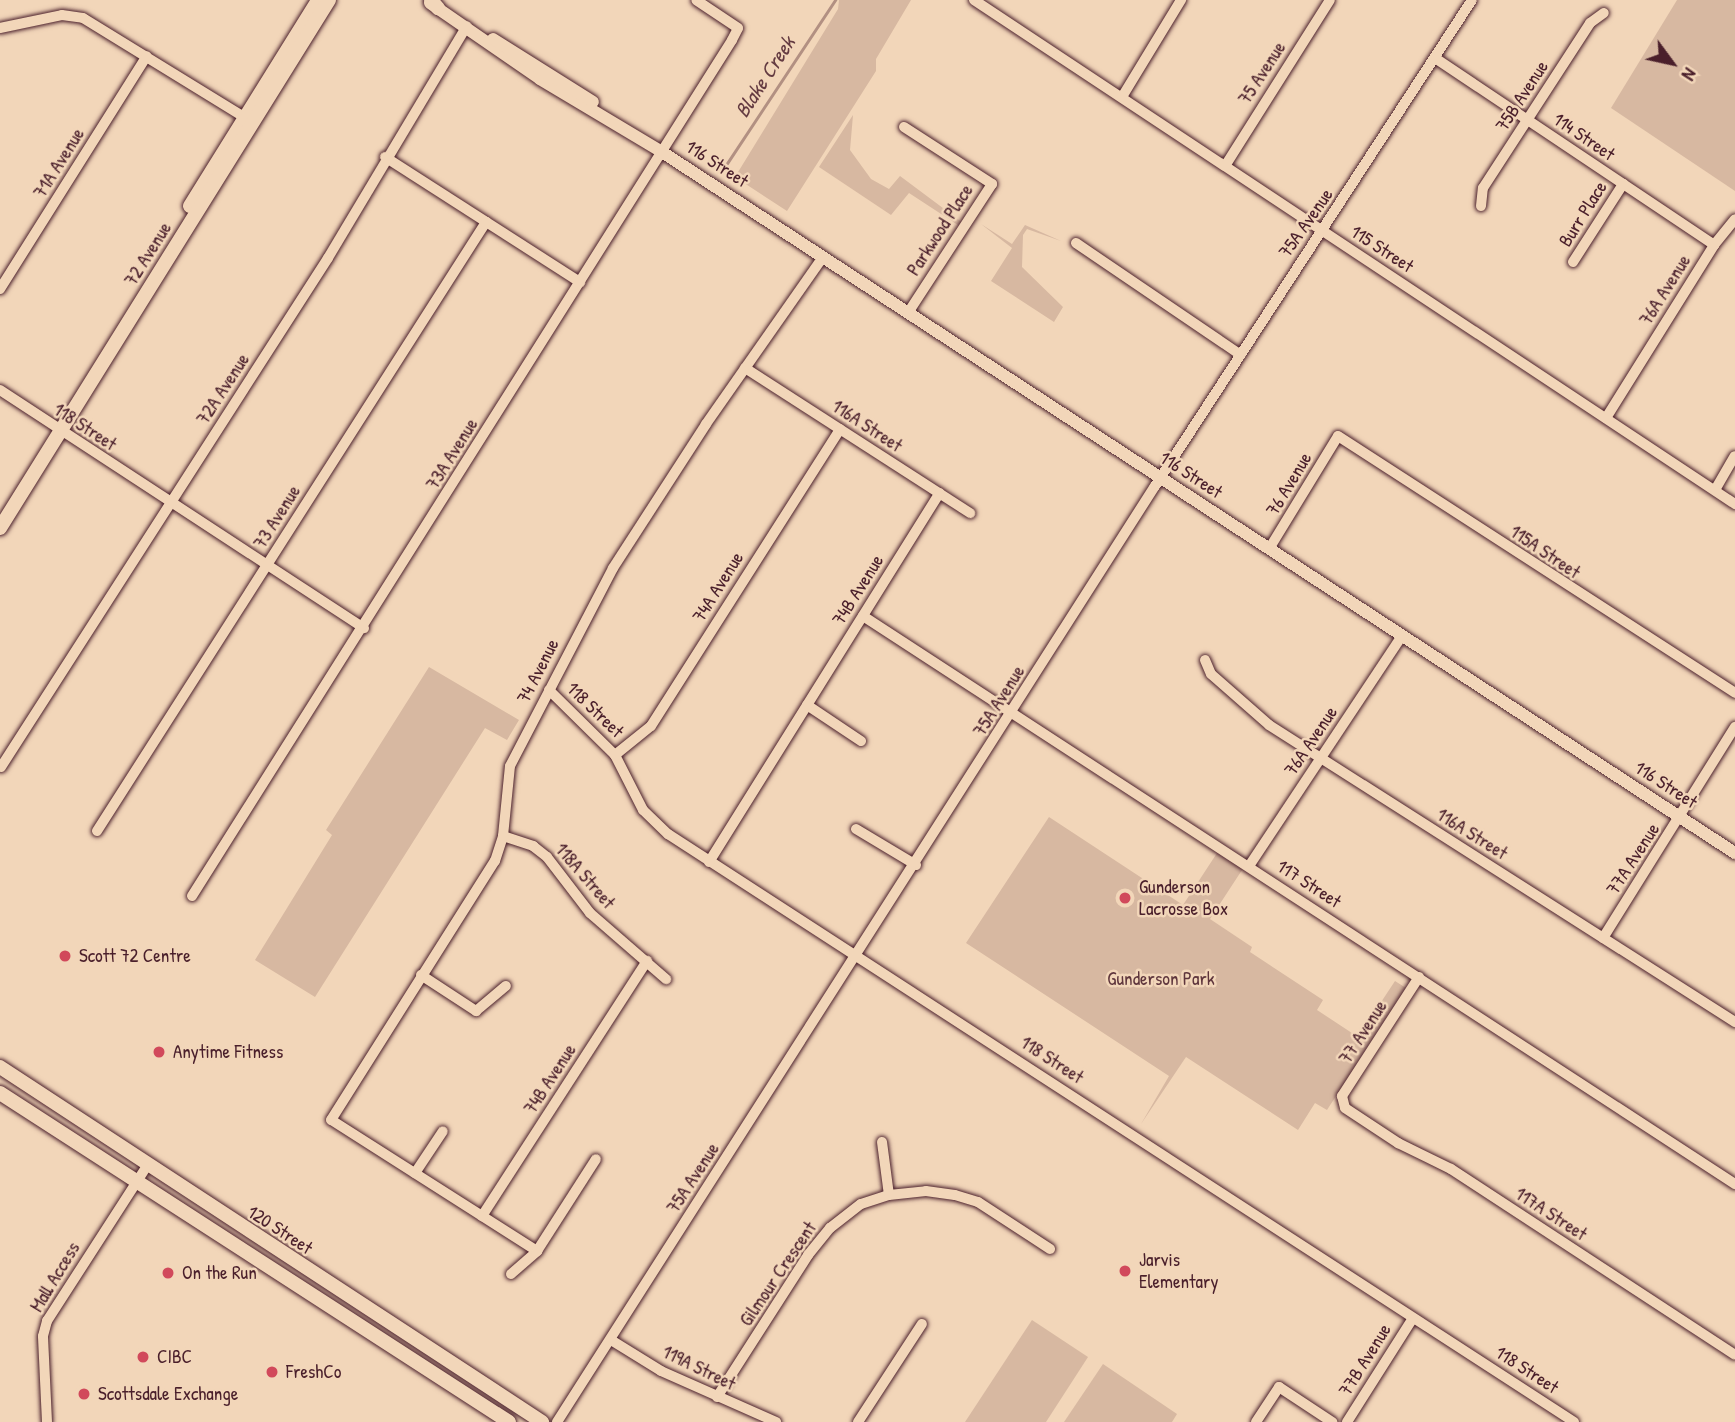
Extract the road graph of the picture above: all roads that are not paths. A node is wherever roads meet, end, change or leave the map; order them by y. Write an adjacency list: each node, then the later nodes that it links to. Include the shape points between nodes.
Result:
1 (318, 0): 15 (main road, 72 Avenue)
2 (329, 0): 37 (main road, 72 Avenue)
3 (696, 0): 18 (street, 73A Avenue, via 738,28)
4 (974, 0): 14 (street, 115 Street)
5 (1181, 0): 14 (street)
6 (1330, 0): 20 (street, 75 Avenue)
7 (1472, 0): 13 (street, 75A Avenue)
8 (431, 3): 10 (street, 116 Street)
9 (1604, 13): 16 (street, 75B Avenue, via 1590,23)
10 (467, 26): 18 (street, 116 Street, via 548,71); 19 (street, 72A Avenue)
11 (0, 28): 12 (street, via 62,15 83,18)
12 (147, 56): 15 (street); 31 (street, 71A Avenue)
13 (1435, 58): 16 (street, 114 Street); 25 (street, 75A Avenue)
14 (1122, 97): 20 (street, 115 Street)
15 (244, 117): 37 (main road, 72 Avenue)
16 (1527, 120): 21 (street, 114 Street); 22 (street, 75B Avenue, via 1483,188)
17 (904, 127): 32 (street, Parkwood Place, via 992,184)
18 (662, 152): 28 (street, 116 Street); 30 (street, 73A Avenue)
19 (385, 157): 24 (street); 44 (street, 72A Avenue, via 328,258)
20 (1225, 166): 25 (street, 115 Street)
21 (1623, 184): 27 (street, 114 Street); 29 (street, Burr Place)
22 (1481, 206)
23 (1735, 219): 27 (street, 76A Avenue)
24 (486, 222): 30 (street); 50 (street, 73 Avenue)
25 (1322, 231): 33 (street, 75A Avenue); 36 (street, 115 Street)
26 (1076, 243): 33 (street)
27 (1714, 245): 36 (street, 76A Avenue)
28 (823, 257): 32 (street, 116 Street); 34 (street, 74 Avenue)
29 (1573, 262)
30 (580, 282): 52 (street, 73A Avenue)
31 (0, 289)
32 (908, 313): 41 (street, 116 Street)
33 (1241, 355): 41 (street, 75A Avenue)
34 (745, 368): 38 (street, 116A Street); 55 (street, 74 Avenue, via 613,568)
35 (0, 390): 37 (street, 118 Street)
36 (1606, 418): 42 (street, 115 Street)
37 (57, 429): 44 (street, 118 Street); 46 (main road, 72 Avenue); 48 (main road, 72 Avenue)
38 (840, 429): 43 (street, 116A Street); 61 (street, 74A Avenue, via 651,726)
39 (1339, 436): 49 (street, 76 Avenue); 56 (street, 115A Street)
40 (1735, 456): 42 (street)
41 (1160, 478): 49 (street, 116 Street); 58 (street, 75A Avenue)
42 (1714, 490): 45 (street, 115 Street)
43 (940, 493): 47 (street, 116A Street); 51 (street, 74B Avenue)
44 (171, 503): 50 (street, 118 Street); 63 (street, 72A Avenue)
45 (1735, 504)
46 (0, 510)
47 (971, 513)
48 (0, 528)
49 (1269, 549): 53 (street, 116 Street)
50 (267, 565): 52 (street, 118 Street); 66 (street, 73 Avenue)
51 (863, 616): 57 (street, 74B Avenue); 58 (street, 117 Street)
52 (364, 628): 72 (street, 73A Avenue)
53 (1402, 636): 62 (street, 76A Avenue); 64 (street, 116 Street)
54 (1205, 660): 62 (street, 116A Street, via 1211,674 1269,725)
55 (549, 690): 61 (street, 118 Street); 67 (street, 74 Avenue, via 510,766)
56 (1735, 693)
57 (807, 705): 60 (street); 69 (street, 74B Avenue)
58 (1014, 712): 70 (street, 75A Avenue); 71 (street, 117 Street)
59 (1735, 727): 64 (street, 77A Avenue)
60 (860, 741)
61 (615, 755): 69 (street, 118 Street, via 643,810)
62 (1321, 758): 71 (street, 76A Avenue); 73 (street, 116A Street)
63 (1, 767)
64 (1681, 817): 68 (street, 116 Street); 73 (street, 77A Avenue)
65 (856, 830): 70 (street)
66 (97, 831)
67 (503, 836): 75 (street, 118A Street, via 533,846 547,857 590,913); 76 (street, 74 Avenue, via 495,862)
68 (1735, 853)
69 (709, 862): 74 (street, 118 Street)
70 (916, 865): 74 (street, 75A Avenue)
71 (1249, 866): 77 (street, 117 Street)
72 (192, 896)
73 (1603, 938): 80 (street, 116A Street)
74 (859, 954): 99 (street, 118 Street); 102 (street, 75A Avenue)
75 (647, 961): 78 (street, 118A Street); 92 (street, 74B Avenue)
76 (421, 975): 79 (street, via 476,1011); 88 (street, 74 Avenue, via 331,1120)
77 (1419, 977): 83 (street, 77 Avenue, via 1342,1096); 90 (street, 117 Street)
78 (666, 979)
79 (506, 986)
80 (1735, 1022)
81 (0, 1067): 87 (main road, 120 Street)
82 (0, 1093): 89 (main road, 120 Street)
83 (1345, 1108): 103 (street, 117A Street, via 1398,1143 1451,1169)
84 (443, 1131): 88 (street)
85 (882, 1142): 91 (street)
86 (596, 1159): 94 (street)
87 (147, 1166): 89 (street, Mall Access); 97 (main road, 120 Street)
88 (415, 1173): 92 (street)
89 (137, 1181): 96 (main road, 120 Street); 105 (street, Mall Access, via 47,1321 43,1336)
90 (1735, 1184)
91 (889, 1195): 93 (street, Gilmour Crescent, via 926,1191 978,1202); 104 (street, Gilmour Crescent, via 861,1204 830,1228)
92 (482, 1216): 94 (street)
93 (1050, 1249)
94 (537, 1251): 95 (street)
95 (511, 1274)
96 (282, 1275): 97 (main road, via 296,1269 340,1296); 98 (main road, 120 Street)
97 (348, 1296): 101 (main road, 120 Street)
98 (341, 1314): 101 (main road, via 354,1310 397,1336); 106 (main road, 120 Street)
99 (1413, 1318): 113 (street, 77B Avenue); 114 (street, 118 Street)
100 (922, 1324): 110 (street)
101 (413, 1338): 107 (main road, 120 Street)
102 (611, 1340): 104 (street, 119A Street); 108 (street, 75A Avenue)
103 (1735, 1355)
104 (718, 1397): 109 (street, 119A Street)
105 (47, 1422)
106 (509, 1422)
107 (542, 1422)
108 (557, 1422)
109 (776, 1422)
110 (859, 1422)
111 (1256, 1422): 112 (street, via 1279,1387)
112 (1332, 1422)
113 (1347, 1422)
114 (1574, 1422)

